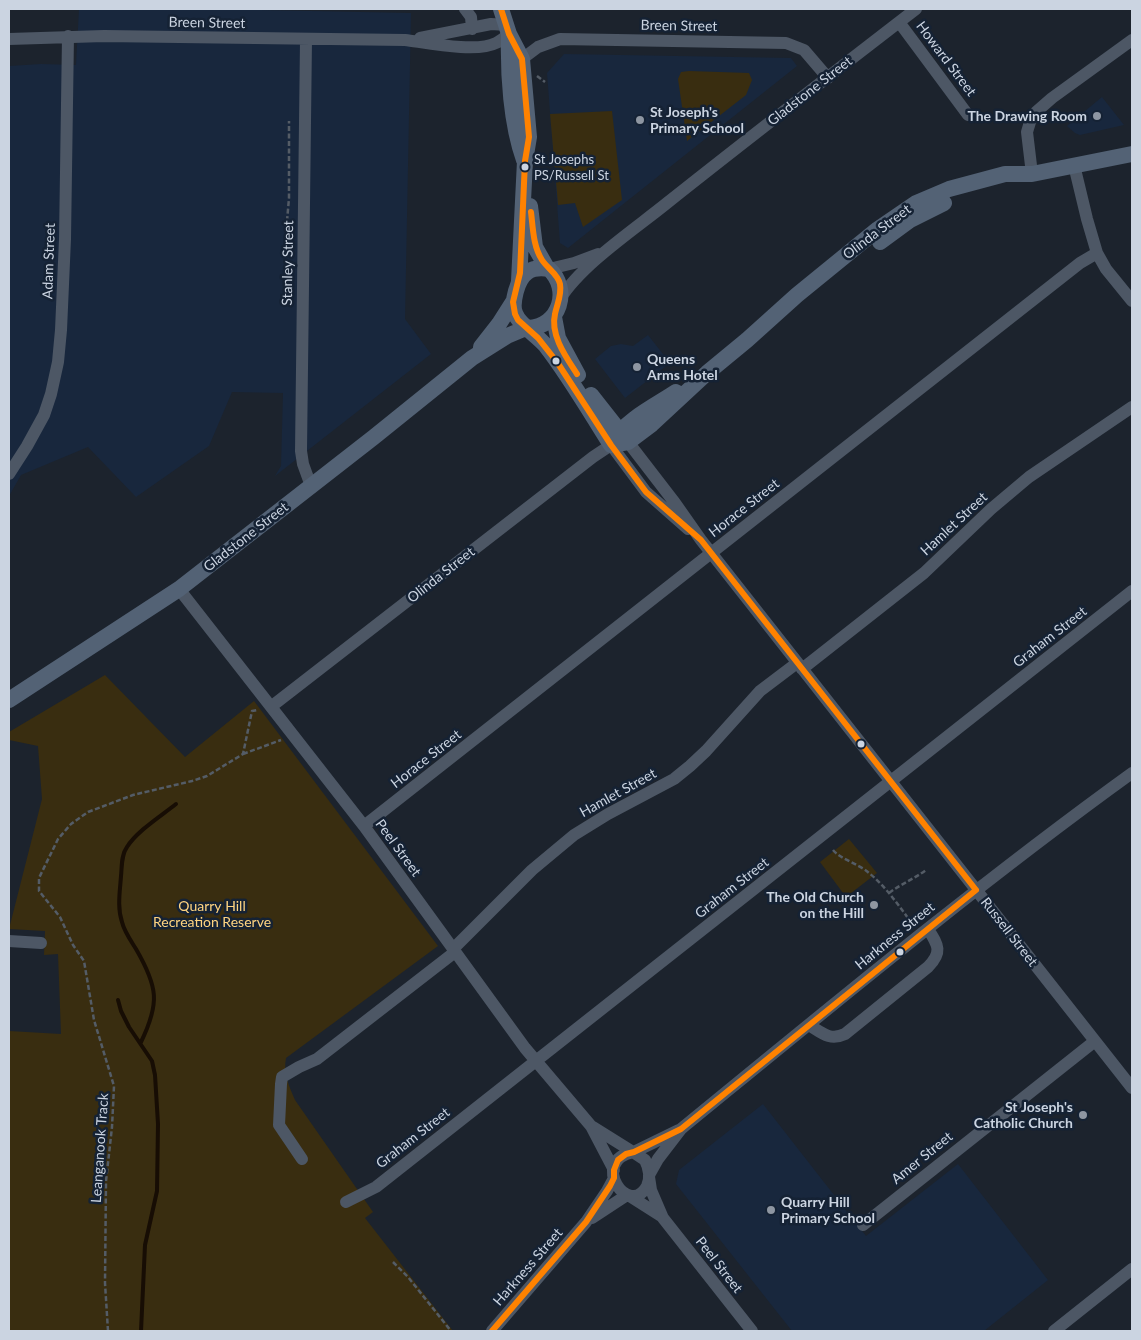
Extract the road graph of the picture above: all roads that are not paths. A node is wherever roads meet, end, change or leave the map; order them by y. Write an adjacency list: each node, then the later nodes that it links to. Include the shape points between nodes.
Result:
1 (465, 9): 5 (street, via 471,17)
2 (501, 9): 6 (main road)
3 (916, 9): 4 (street, Gladstone Street)
4 (899, 22): 13 (street, Gladstone Street); 14 (street, Howard Street)
5 (472, 29): 6 (street, Breen Street, via 490,24); 10 (street, Breen Street)
6 (508, 29): 10 (street, Breen Street, via 497,43 480,47); 12 (main road); 17 (main road, via 508,60 517,139)
7 (68, 36): 8 (street, Breen Street); 9 (street, Breen Street); 32 (street, Adam Street, via 65,239 58,362 44,414)
8 (9, 39)
9 (306, 40): 10 (street, Breen Street); 33 (street, Stanley Street, via 301,451)
10 (405, 40)
11 (1132, 40): 19 (street, via 1036,112 1027,132)
12 (522, 59): 13 (street, Breen Street, via 538,46 560,40 786,43 804,50); 17 (main road, via 529,137)
13 (828, 78): 20 (street, Gladstone Street)
14 (968, 114)
15 (1132, 146): 18 (main road)
16 (1132, 154): 18 (main road)
17 (525, 161): 22 (main road, via 536,246); 23 (main road)
18 (1074, 165): 19 (main road, Olinda Street); 21 (street)
19 (1032, 174): 31 (main road, Olinda Street, via 1008,185 950,200 910,220 707,373 646,412)
20 (610, 248): 22 (street, Gladstone Street, via 585,260); 24 (street, Gladstone Street, via 575,279)
21 (1097, 253): 25 (street); 34 (street, Horace Street, via 1080,263)
22 (548, 268): 23 (main road, via 527,272); 24 (main road, via 559,281)
23 (519, 280): 26 (main road)
24 (560, 299): 27 (main road)
25 (1132, 301)
26 (513, 302): 28 (main road, via 515,314); 29 (main road, Gladstone Street)
27 (554, 317): 28 (main road, via 540,327); 31 (main road, Russell Street, via 558,338 573,367)
28 (527, 328): 29 (main road, Gladstone Street, via 508,335); 31 (main road, Russell Street, via 542,342)
29 (472, 358): 33 (main road, Gladstone Street)
30 (1132, 406): 37 (street, Hamlet Street, via 1029,477 924,573)
31 (619, 440): 34 (street, Russell Street, via 675,503); 39 (street, Olinda Street, via 593,456)
32 (9, 474)
33 (311, 486): 35 (main road, Gladstone Street)
34 (711, 553): 37 (street, Russell Street); 42 (street, Horace Street)
35 (179, 589): 38 (main road, Gladstone Street); 39 (street, Peel Street)
36 (1132, 592): 41 (street, Graham Street)
37 (799, 666): 41 (street, Russell Street); 47 (street, Hamlet Street, via 760,690 690,766 668,782 574,835 532,870)
38 (9, 700)
39 (272, 706): 42 (street, Peel Street)
40 (1132, 773): 43 (street, Harkness Street)
41 (891, 782): 43 (street, Russell Street); 50 (street, Graham Street)
42 (364, 826): 47 (street, Peel Street)
43 (976, 890): 44 (street, Harkness Street); 49 (street, Russell Street)
44 (928, 929): 48 (street, Harkness Street); 48 (street, via 938,945 937,956 928,967 845,1034 829,1037)
45 (9, 941): 46 (street)
46 (41, 942)
47 (454, 951): 50 (street, Peel Street); 55 (street, Hamlet Street, via 324,1054 282,1078 279,1125)
48 (809, 1024): 53 (street, Harkness Street)
49 (1094, 1041): 51 (street, Russell Street); 62 (street, Amer Street)
50 (535, 1061): 52 (street, Peel Street); 59 (street, Graham Street, via 376,1187)
51 (1132, 1088)
52 (591, 1126): 54 (street, Peel Street); 56 (street, Peel Street)
53 (681, 1129): 54 (street, Harkness Street); 57 (street, Harkness Street)
54 (634, 1152): 56 (street, via 621,1156); 57 (street, via 645,1160)
55 (302, 1160)
56 (614, 1174): 58 (street, via 617,1188); 61 (street, Harkness Street, via 608,1190)
57 (649, 1176): 58 (street, via 648,1184 641,1193); 60 (street, Peel Street, via 651,1190)
58 (628, 1195): 60 (street, Peel Street); 61 (street, Harkness Street)
59 (346, 1202)
60 (663, 1218): 65 (street, Peel Street)
61 (586, 1222): 64 (street, Harkness Street)
62 (863, 1225)
63 (1132, 1270): 66 (street)
64 (492, 1331)
65 (752, 1331)
66 (1054, 1331)

